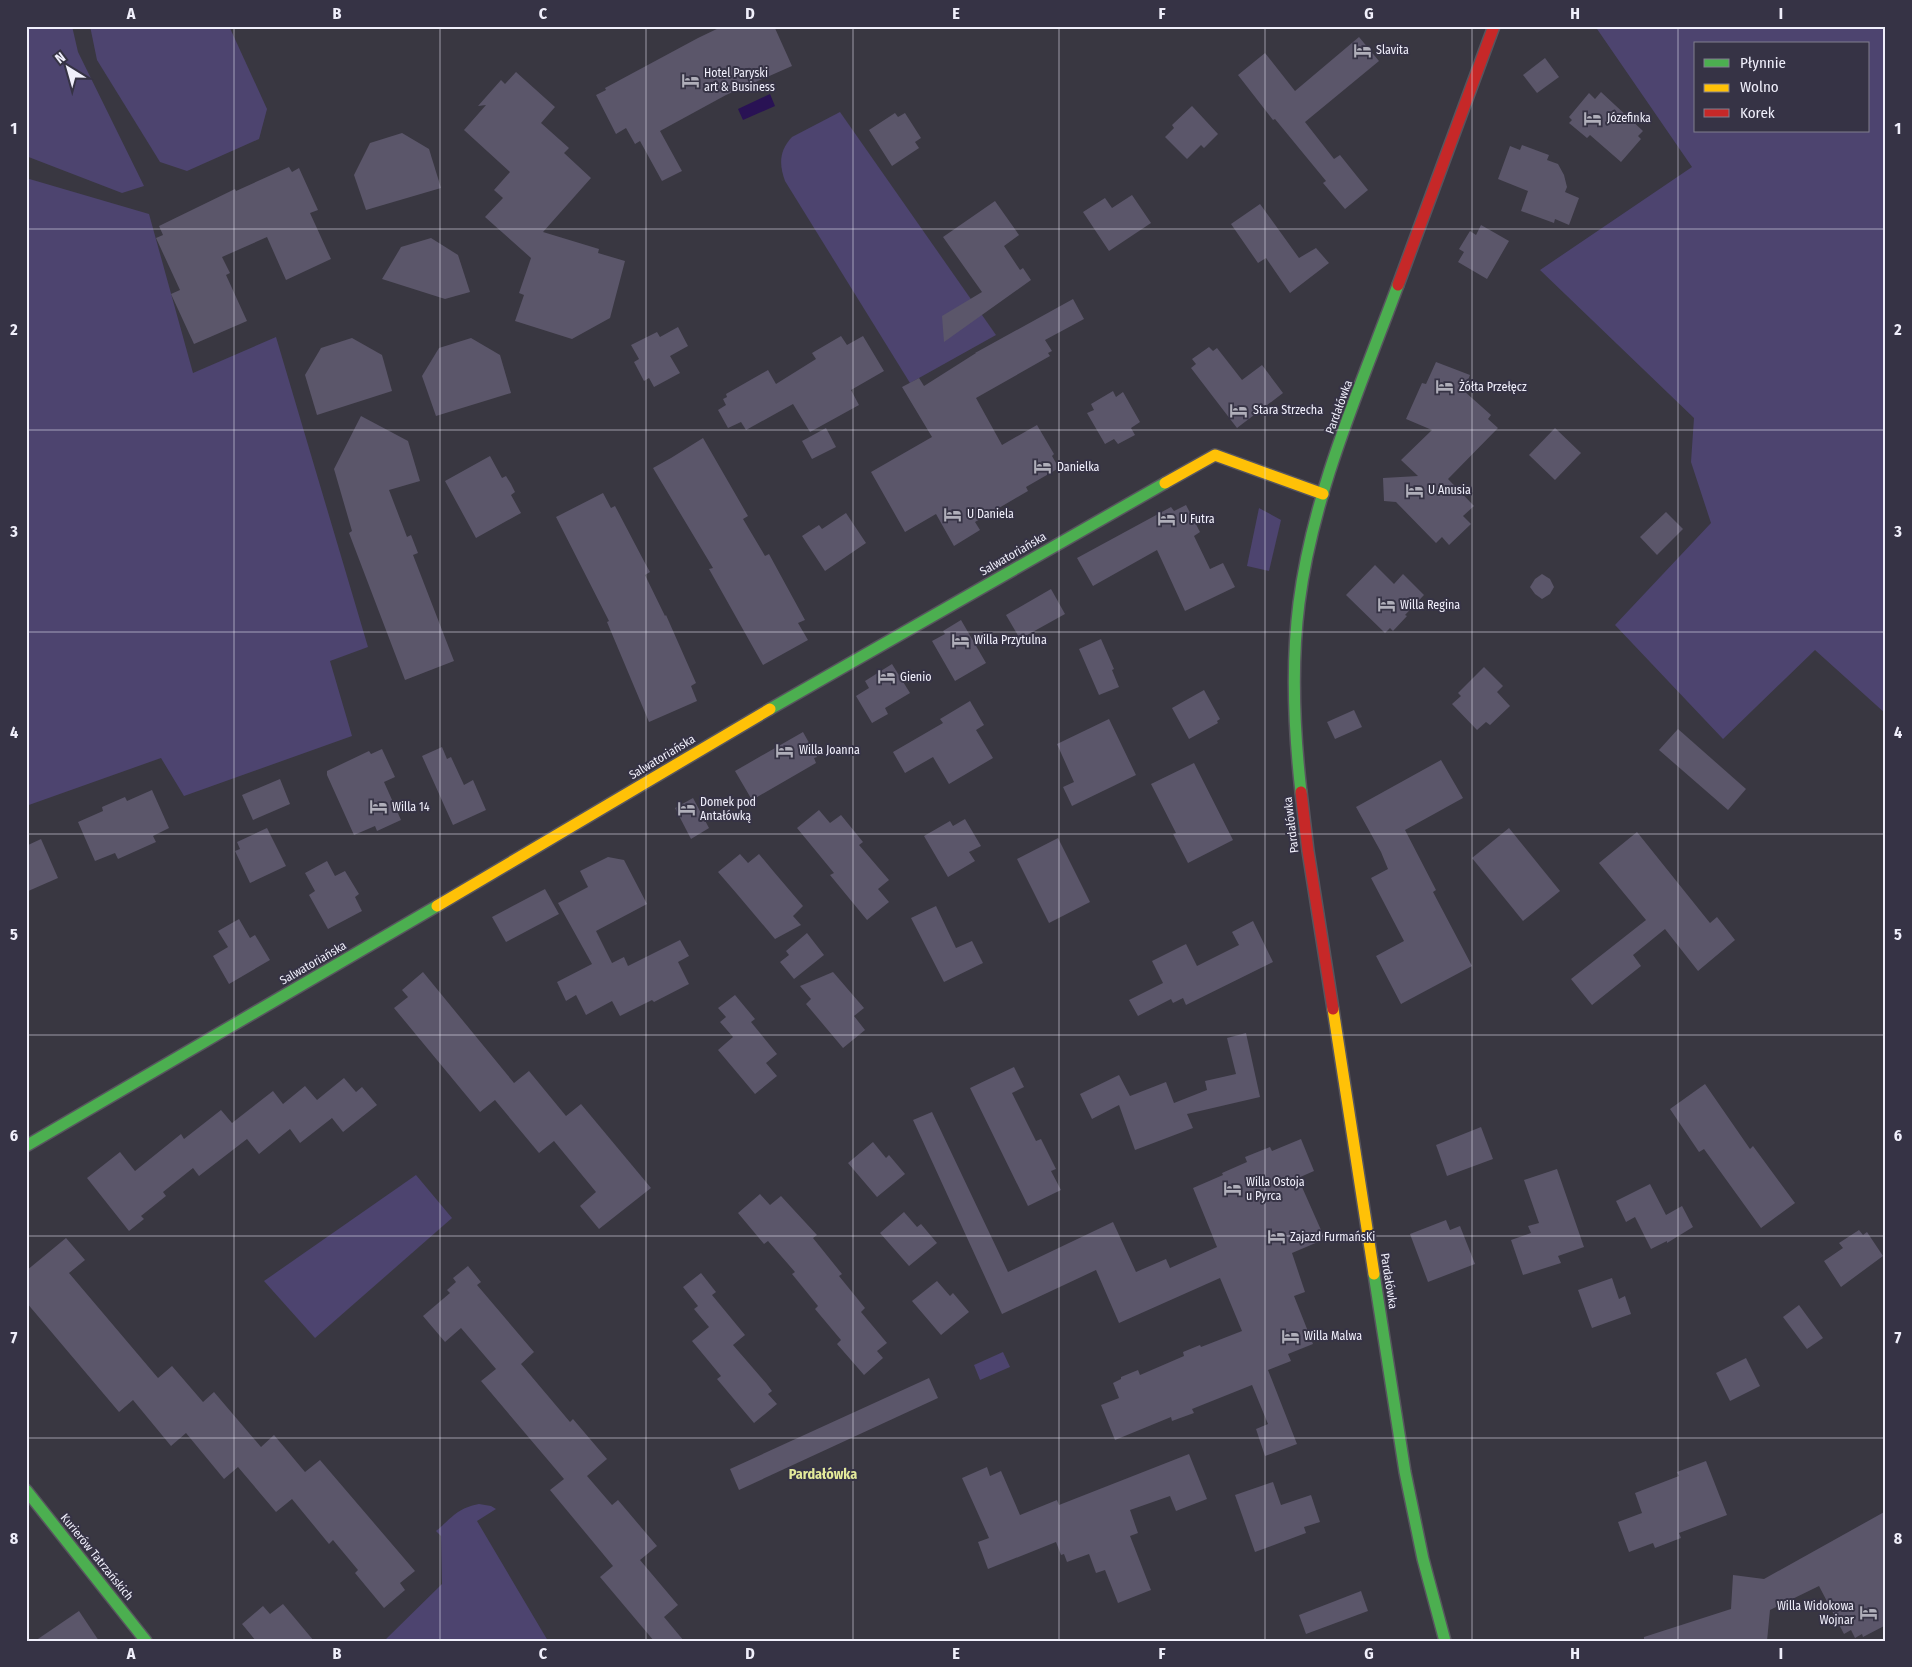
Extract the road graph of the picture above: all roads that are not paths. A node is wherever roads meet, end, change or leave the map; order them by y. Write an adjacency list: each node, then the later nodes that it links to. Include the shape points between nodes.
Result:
1 (1494, 26): 2 (street, Pardałówka, via 1347,423)
2 (1324, 494): 3 (street, Salwatoriańska, via 1215,455 757,717); 6 (street, Pardałówka, via 1306,561 1295,646 1295,718 1302,802 1397,1426 1416,1531)
3 (26, 1146)
4 (26, 1490): 5 (street, Kurierów Tatrzańskich)
5 (146, 1641)
6 (1445, 1641)

